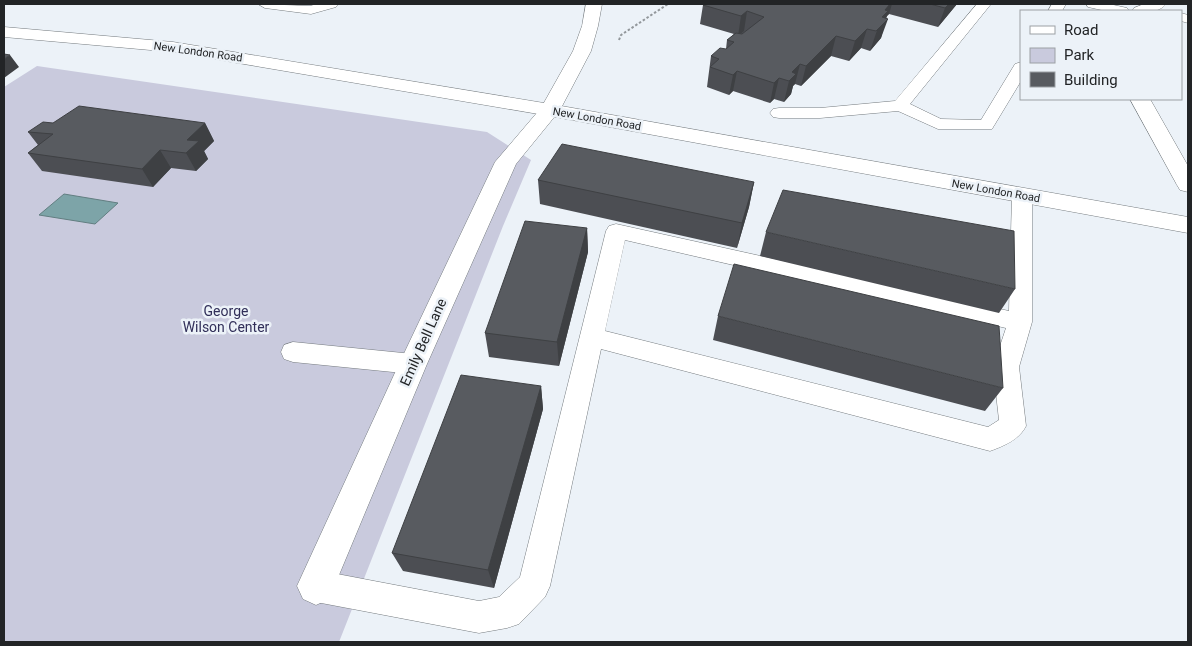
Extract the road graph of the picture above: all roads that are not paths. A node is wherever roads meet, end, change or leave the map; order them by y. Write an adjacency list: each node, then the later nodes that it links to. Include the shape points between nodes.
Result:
1 (265, 4): 2 (lane, via 311,10)
2 (331, 4)
3 (594, 4): 11 (main road, Emily Bell Lane, via 582,51)
4 (984, 4): 10 (lane)
5 (1093, 4): 6 (lane)
6 (1118, 10)
7 (4, 32): 11 (main road, New London Road, via 173,47)
8 (1020, 69): 10 (lane, via 986,125 938,124)
9 (1141, 100): 13 (main road)
10 (900, 106): 12 (lane, via 820,114)
11 (550, 110): 14 (main road, New London Road); 19 (main road, Emily Bell Lane, via 506,162)
12 (779, 113)
13 (1188, 184)
14 (1022, 196): 15 (main road, New London Road); 16 (lane)
15 (1188, 226)
16 (1020, 322): 17 (lane, via 616,232); 17 (lane, via 1006,368 1013,426 990,440)
17 (591, 336): 20 (lane, via 534,586 507,612 479,617)
18 (293, 352): 19 (lane)
19 (413, 364): 20 (main road, Emily Bell Lane)
20 (316, 586)

